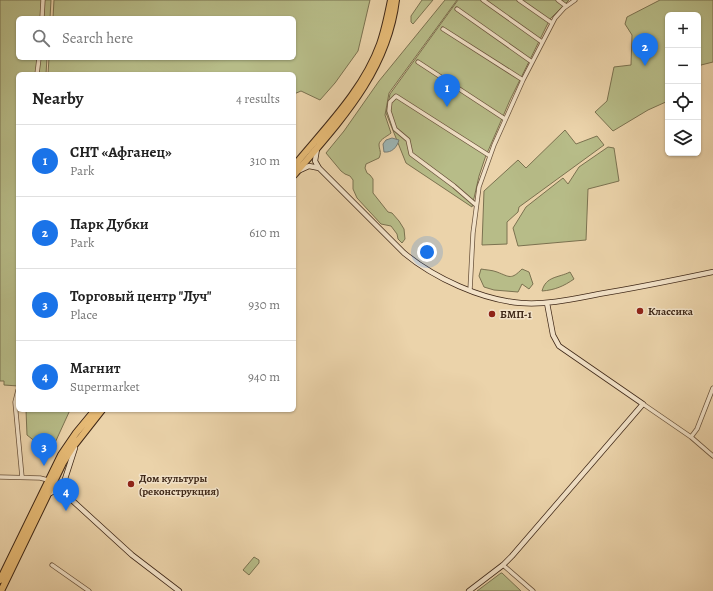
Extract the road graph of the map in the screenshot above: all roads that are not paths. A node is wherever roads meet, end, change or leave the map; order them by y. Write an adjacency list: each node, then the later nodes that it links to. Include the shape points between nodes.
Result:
1 (43, 0): 10 (street)
2 (391, 0): 23 (highway, via 380,45 362,81)
3 (396, 0): 20 (highway, via 390,35 373,72 356,99)
4 (483, 0): 13 (street)
5 (519, 0): 11 (street)
6 (558, 0): 8 (street)
7 (576, 0): 8 (street)
8 (566, 6): 11 (street)
9 (457, 9): 16 (street)
10 (42, 16)
11 (552, 23): 13 (street)
12 (443, 29): 18 (street)
13 (542, 42): 16 (street)
14 (39, 60): 17 (street)
15 (418, 62): 19 (street)
16 (532, 62): 18 (street)
17 (37, 72)
18 (523, 80): 19 (street)
19 (506, 119): 21 (street)
20 (317, 148): 22 (street, via 315,161); 24 (highway)
21 (490, 156): 26 (street, via 479,187); 26 (street, via 396,96 390,102 389,111 395,129 408,140 411,154)
22 (319, 168): 25 (street, via 309,166); 28 (street, via 412,260 437,276)
23 (296, 170)
24 (296, 170)
25 (296, 171)
26 (476, 205): 28 (street, via 472,233)
27 (713, 272): 29 (street)
28 (470, 290): 29 (street, via 509,302)
29 (546, 303): 32 (street, via 553,335 559,346)
30 (713, 388): 35 (street, via 697,429)
31 (16, 398): 39 (street)
32 (643, 404): 35 (street); 44 (street)
33 (93, 412): 40 (highway, via 68,444)
34 (100, 412): 36 (highway)
35 (691, 437): 37 (street)
36 (77, 442): 41 (street); 42 (highway)
37 (713, 456)
38 (0, 477): 39 (street)
39 (22, 477): 40 (street)
40 (48, 480): 45 (highway)
41 (63, 492): 42 (street, via 55,491); 48 (street, via 132,555)
42 (48, 494): 46 (highway)
43 (52, 565): 47 (street)
44 (503, 565): 49 (street); 50 (street)
45 (0, 580)
46 (1, 591)
47 (89, 591)
48 (179, 591)
49 (469, 591)
50 (533, 591)

